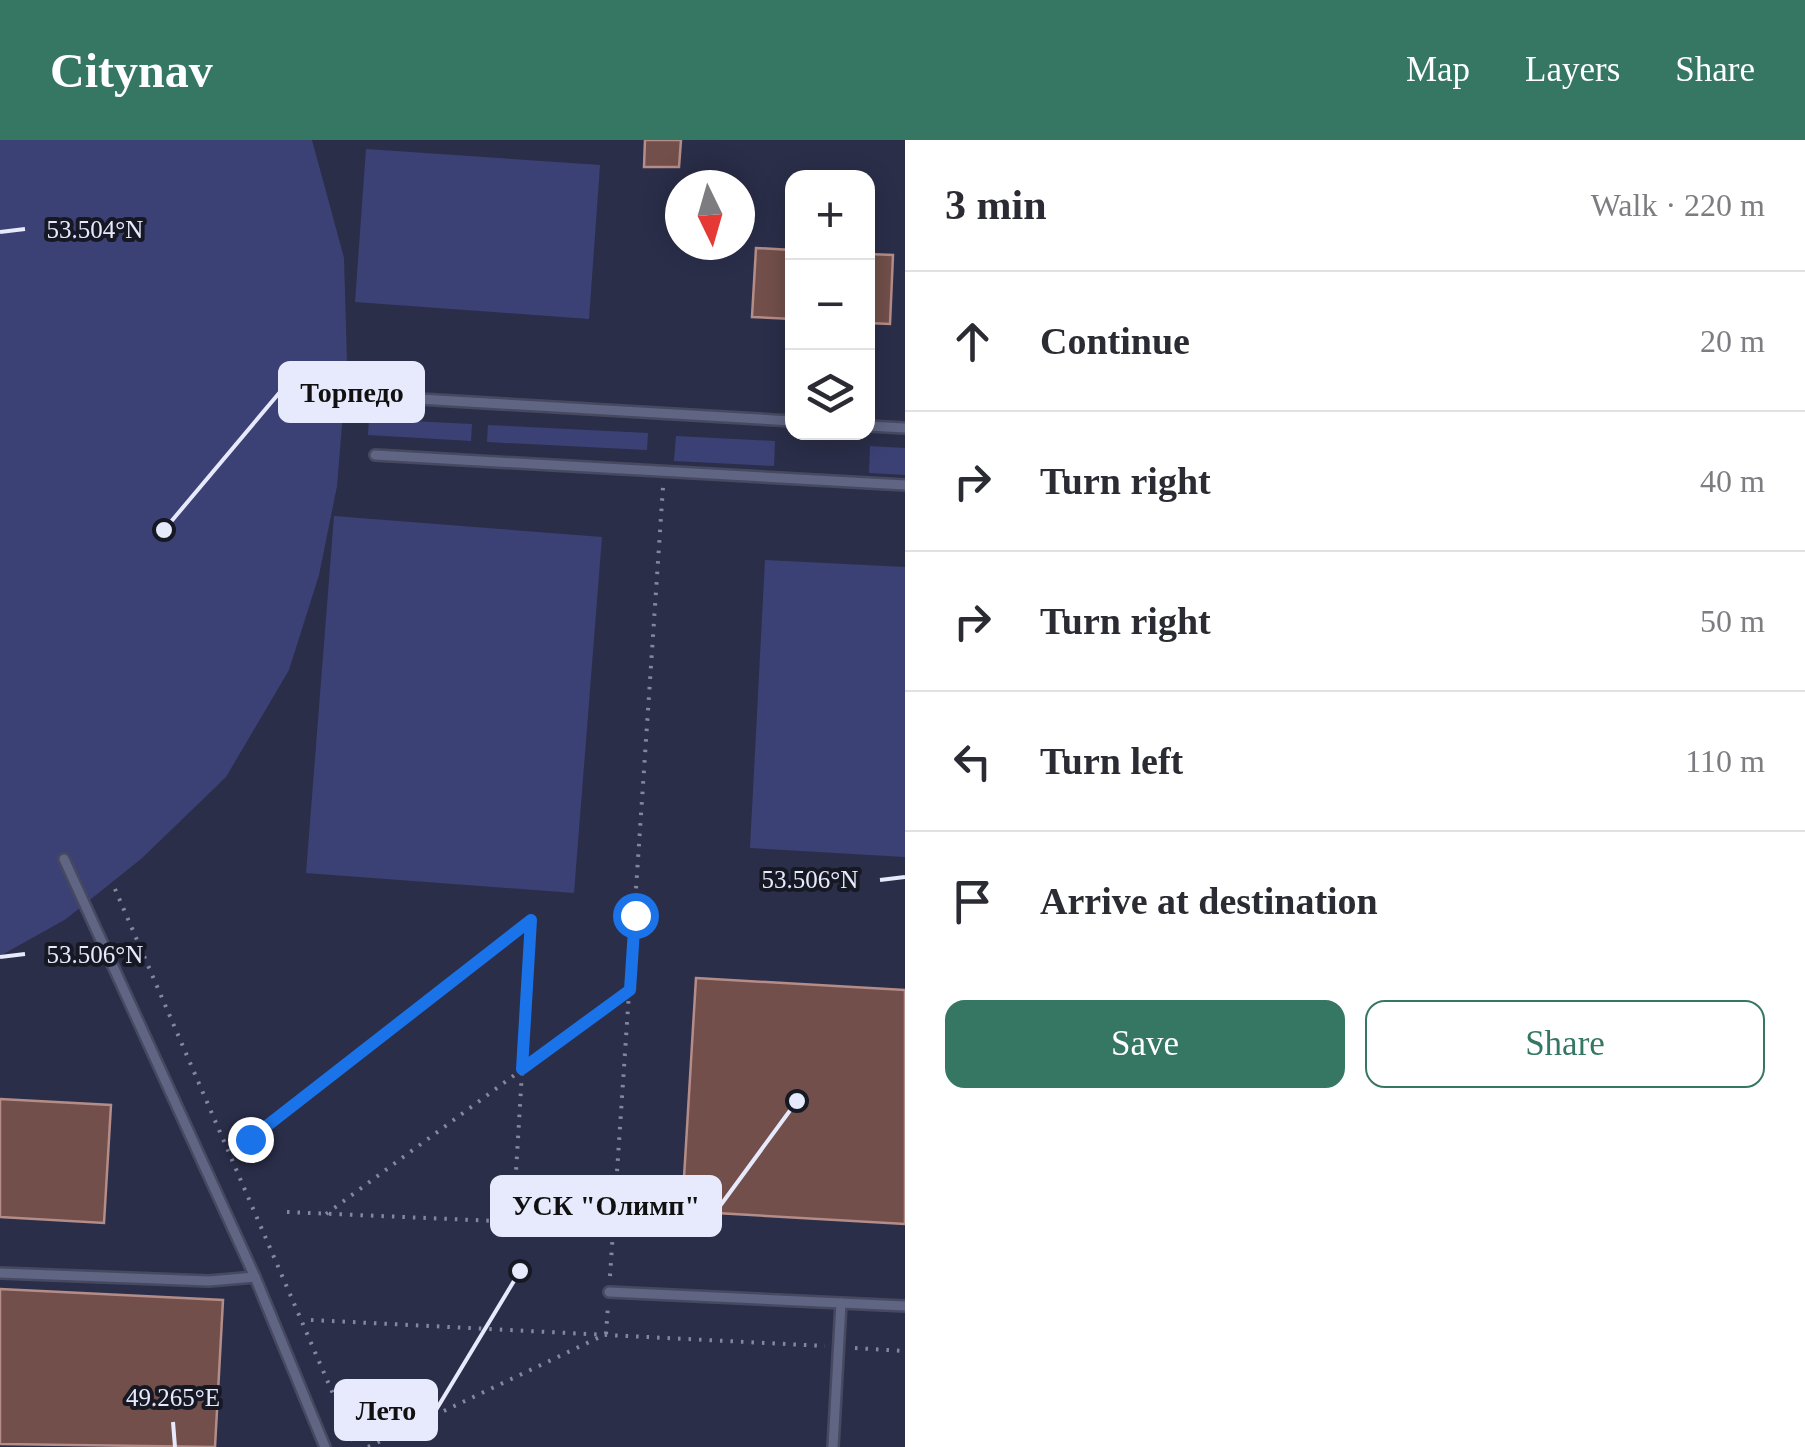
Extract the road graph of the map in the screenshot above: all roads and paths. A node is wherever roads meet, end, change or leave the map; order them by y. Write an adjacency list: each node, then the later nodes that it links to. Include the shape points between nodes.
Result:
1 (386, 396): 2 (lane)
2 (785, 421)
3 (875, 426): 4 (lane)
4 (905, 428)
5 (374, 455): 6 (lane)
6 (664, 472): 7 (lane); 10 (path)
7 (905, 485)
8 (64, 858): 18 (lane)
9 (115, 889): 27 (path)
10 (630, 990): 11 (path); 16 (path)
11 (522, 1069): 12 (path, via 531,920); 14 (path); 15 (path)
12 (250, 1139)
13 (286, 1212): 14 (path)
14 (326, 1214): 15 (path)
15 (513, 1222): 16 (path)
16 (614, 1226): 19 (path)
17 (0, 1273): 18 (lane)
18 (255, 1277): 26 (lane)
19 (609, 1292): 20 (lane); 23 (path)
20 (841, 1303): 21 (lane); 24 (lane)
21 (905, 1306)
22 (311, 1320): 23 (path)
23 (606, 1334): 24 (path); 28 (path)
24 (838, 1347): 25 (path); 29 (lane)
25 (905, 1351)
26 (326, 1447)
27 (356, 1447)
28 (368, 1447)
29 (832, 1447)

